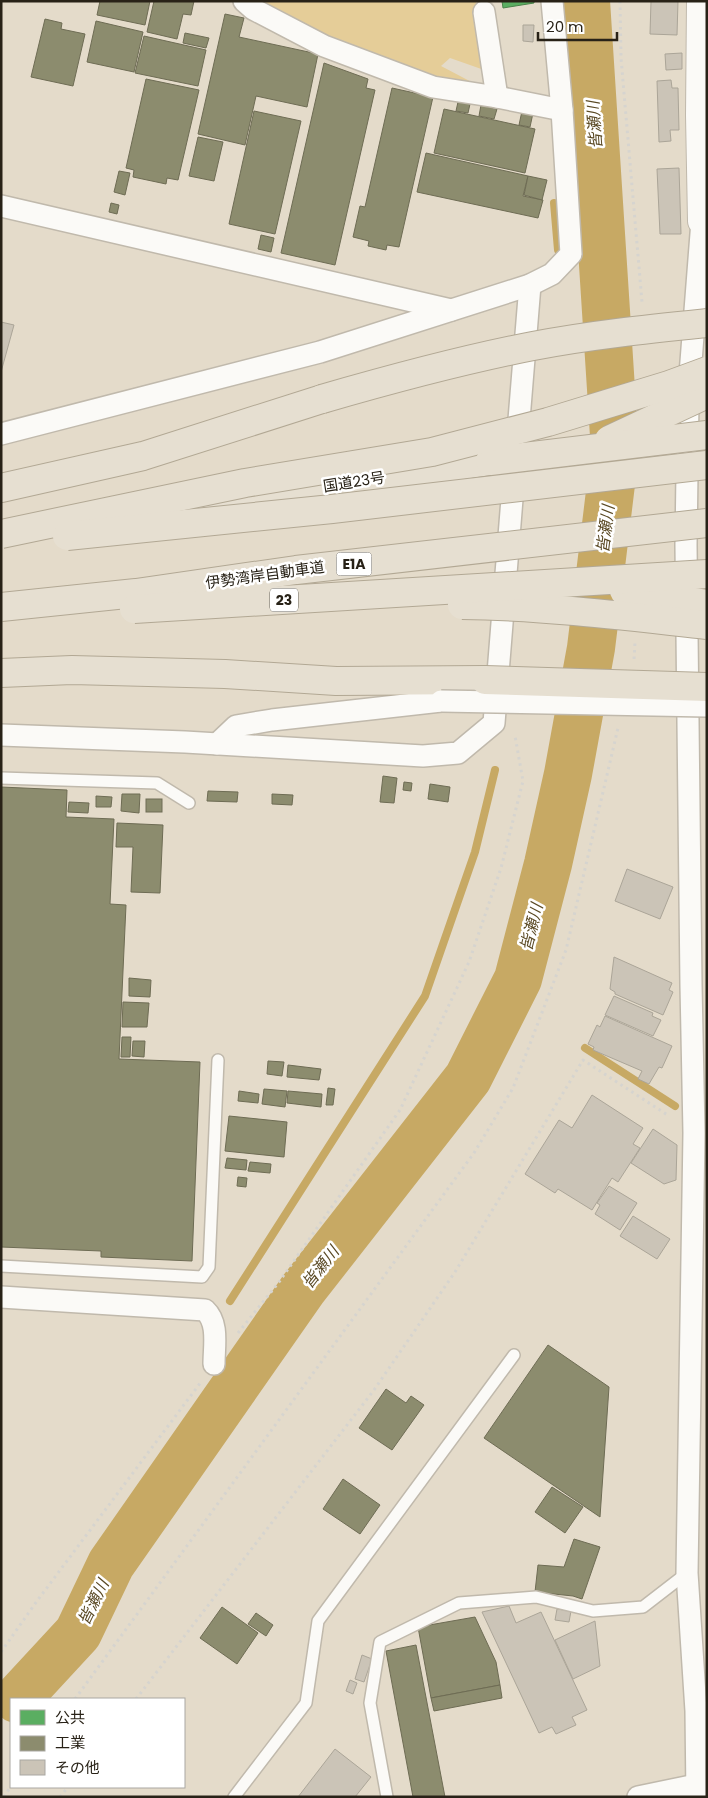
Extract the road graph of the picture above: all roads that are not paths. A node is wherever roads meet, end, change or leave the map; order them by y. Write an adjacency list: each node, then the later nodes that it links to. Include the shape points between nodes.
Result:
1 (244, 1): 5 (street, via 253,9 324,46 433,87)
2 (552, 1): 6 (street)
3 (701, 1): 7 (street)
4 (484, 12): 5 (street)
5 (497, 96): 6 (street)
6 (562, 110): 10 (street, via 571,254 552,274)
7 (703, 113): 9 (street)
8 (1, 206): 11 (street)
9 (704, 222): 35 (street, via 688,400 686,545)
10 (530, 285): 11 (street); 34 (street, via 494,723 458,753 423,756)
11 (451, 310): 15 (street, via 320,352)
12 (707, 322): 19 (highway, bridge, via 533,346 416,372 143,456)
13 (707, 371): 21 (highway, bridge, via 548,422 432,452 245,483)
14 (707, 394): 17 (highway, bridge)
15 (1, 434)
16 (707, 435): 17 (highway, 国道23号, bridge)
17 (588, 450): 21 (highway, 国道23号, bridge, via 490,461)
18 (707, 465): 22 (highway, bridge)
19 (1, 488)
20 (707, 523): 25 (highway, 伊勢湾岸自動車道 / E1A, bridge, via 296,570)
21 (1, 533)
22 (1, 543)
23 (707, 574): 24 (highway, 23, bridge)
24 (568, 582): 26 (highway, bridge); 28 (highway, 23, bridge)
25 (136, 592): 27 (highway, 伊勢湾岸自動車道 / E1A, bridge); 29 (highway, bridge, via 237,614 390,604 490,605)
26 (707, 604)
27 (1, 607)
28 (1, 618)
29 (707, 625)
30 (1, 673): 31 (highway, bridge, via 72,670 336,681 485,680)
31 (707, 687)
32 (707, 706): 34 (street, bridge, via 440,701 236,726)
33 (1, 735): 34 (street)
34 (217, 744)
35 (698, 774): 39 (street, via 691,994)
36 (1, 778): 37 (lane, via 157,783)
37 (189, 803)
38 (218, 1060): 40 (lane, via 209,1267 202,1277)
39 (701, 1137): 44 (street)
40 (1, 1266)
41 (1, 1297): 43 (street, via 205,1310 211,1315 215,1332)
42 (514, 1355): 47 (lane, via 318,1621 306,1703)
43 (214, 1364)
44 (698, 1366): 45 (street)
45 (687, 1573): 46 (street, via 696,1711); 48 (lane, via 643,1607 593,1611 536,1597 459,1603 380,1642 370,1703)
46 (697, 1791): 49 (street)
47 (234, 1797)
48 (388, 1797)
49 (638, 1797)

